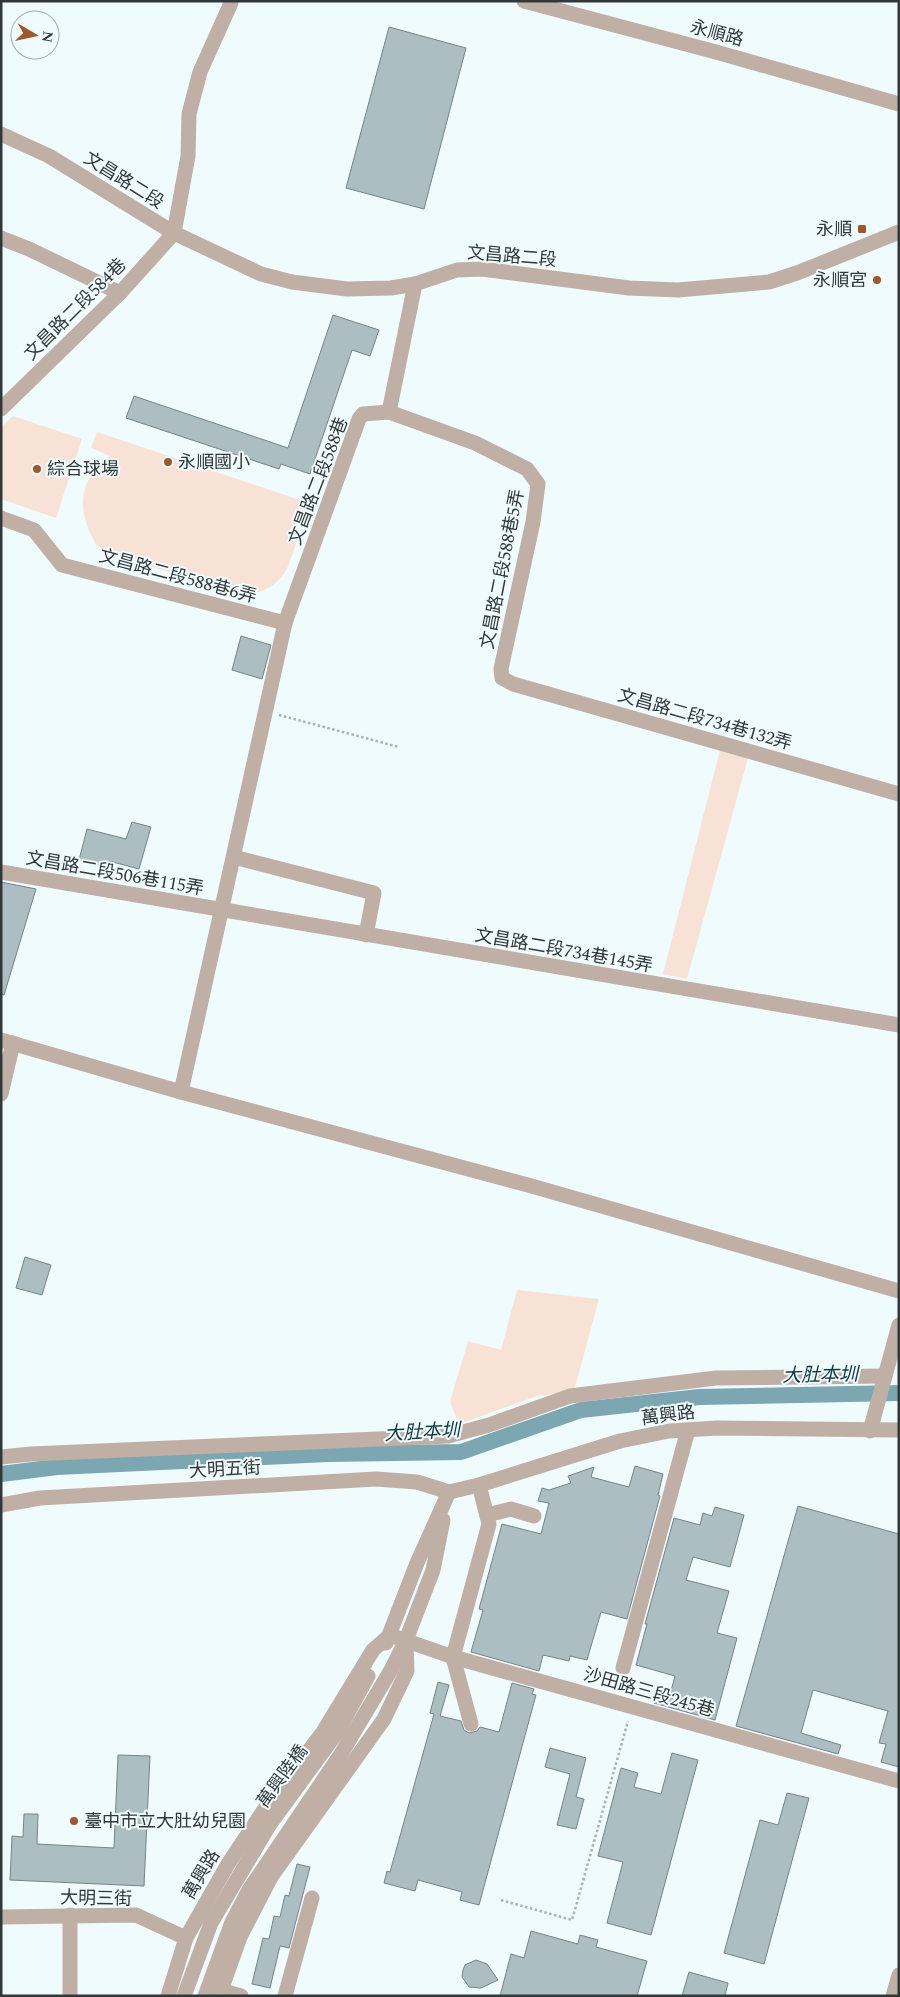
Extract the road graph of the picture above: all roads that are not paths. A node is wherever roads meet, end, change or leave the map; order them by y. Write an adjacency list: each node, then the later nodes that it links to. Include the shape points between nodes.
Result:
1 (524, 1): 3 (street, 永順路)
2 (231, 3): 6 (street, via 200,72 189,114 188,156)
3 (899, 104)
4 (1, 134): 6 (street, 文昌路二段, via 49,156)
5 (899, 232): 8 (street, 文昌路二段, via 769,282 678,290 629,288 482,269 457,270)
6 (174, 233): 8 (street, 文昌路二段, via 261,274 292,282 346,289); 9 (street, 文昌路二段584巷)
7 (1, 238): 9 (street)
8 (416, 284): 11 (street)
9 (120, 293): 10 (street, 文昌路二段584巷)
10 (1, 409)
11 (389, 412): 13 (street, 文昌路二段588巷, via 363,414 359,419); 14 (street, 文昌路二段588巷5弄, via 475,444 526,469 538,484 533,522 501,669)
12 (1, 518): 13 (street, 文昌路二段588巷6弄, via 34,530 62,565)
13 (285, 623): 16 (street, 文昌路二段588巷)
14 (502, 678): 15 (street, 文昌路二段734巷132弄, via 513,684)
15 (899, 794)
16 (234, 857): 18 (street, 文昌路二段588巷); 19 (street, via 374,893)
17 (1, 872): 18 (street, 文昌路二段506巷115弄)
18 (223, 910): 19 (street, 文昌路二段734巷145弄); 22 (street, 文昌路二段588巷)
19 (366, 936): 20 (street, 文昌路二段734巷145弄)
20 (899, 1025)
21 (7, 1042): 22 (street); 23 (street)
22 (181, 1092): 24 (street, via 528,1185)
23 (1, 1094)
24 (899, 1290)
25 (899, 1324): 26 (street)
26 (885, 1376): 29 (street); 30 (street, via 716,1378 570,1396 448,1436)
27 (688, 1430): 29 (street, 萬興路); 31 (street, 萬興路, via 620,1441); 40 (street)
28 (899, 1430): 29 (street, 萬興路)
29 (870, 1431)
30 (1, 1457)
31 (479, 1485): 32 (street, 萬興路); 34 (street)
32 (449, 1492): 33 (street, 大明五街, via 417,1482 376,1479 40,1498); 36 (street, 萬興路, via 417,1563); 37 (street, via 433,1570)
33 (1, 1505)
34 (487, 1515): 35 (street, via 511,1509); 38 (street, via 489,1524)
35 (534, 1516)
36 (390, 1635): 37 (street, 沙田路三段245巷); 39 (street, 萬興路); 46 (street, 萬興路, via 373,1650 323,1732 228,1864)
37 (406, 1640): 38 (street, 沙田路三段245巷); 48 (street, via 407,1671 384,1719 271,1877 240,1938); 52 (street, 萬興陸橋, via 341,1754 249,1890 232,1922)
38 (453, 1657): 41 (street); 42 (street, 沙田路三段245巷)
39 (376, 1661): 51 (street, 萬興陸橋, via 338,1732 270,1824 210,1923)
40 (623, 1668)
41 (471, 1724)
42 (899, 1782)
43 (312, 1898): 54 (street)
44 (70, 1916): 45 (street, 大明三街); 46 (street, 大明三街, via 136,1915); 49 (street)
45 (1, 1917)
46 (186, 1938): 50 (street, 萬興路)
47 (899, 1975): 55 (street)
48 (219, 1993): 53 (street)
49 (70, 1996)
50 (168, 1996)
51 (184, 1996)
52 (205, 1996)
53 (241, 1996)
54 (285, 1996)
55 (893, 1996)

